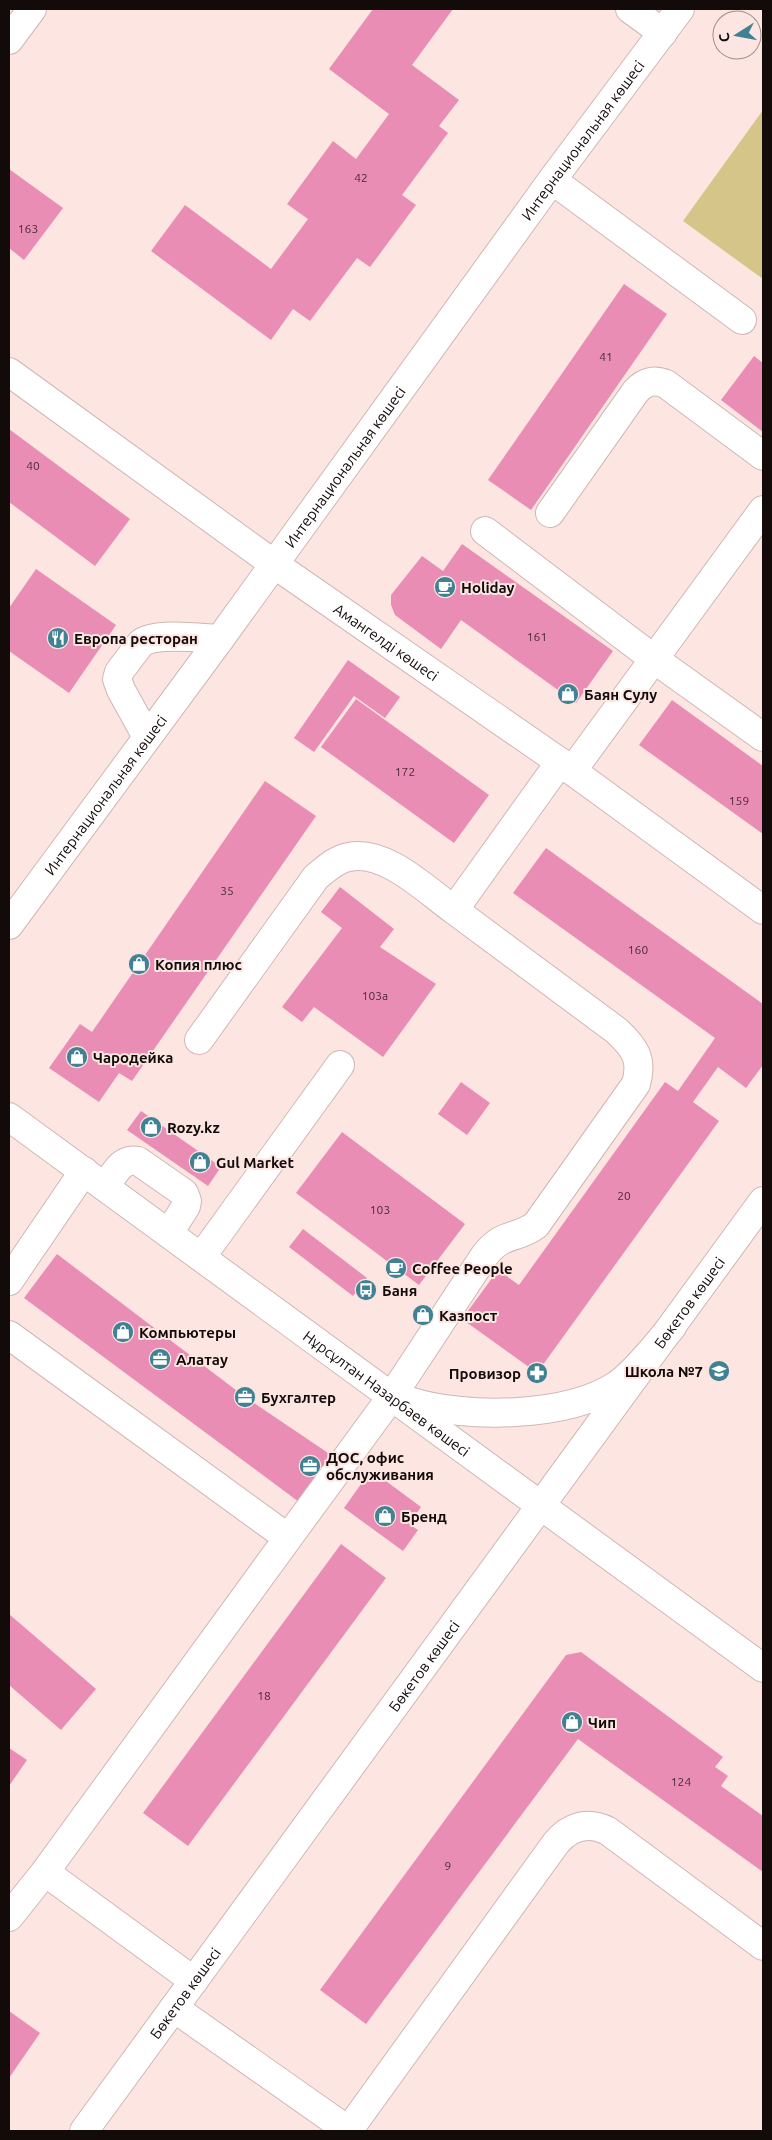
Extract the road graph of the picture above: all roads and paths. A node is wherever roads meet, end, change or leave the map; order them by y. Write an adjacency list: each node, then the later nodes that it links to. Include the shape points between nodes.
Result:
1 (32, 9): 5 (main road)
2 (630, 9): 4 (main road)
3 (680, 9): 4 (main road, Интернациональная көшесі)
4 (662, 33): 6 (main road, Интернациональная көшесі)
5 (9, 40)
6 (552, 180): 7 (main road); 13 (main road, Интернациональная көшесі)
7 (742, 320)
8 (9, 372): 13 (main road, Амангелді көшесі)
9 (763, 456): 11 (main road, via 666,384 647,383 636,391)
10 (763, 510): 15 (main road)
11 (550, 513)
12 (485, 531): 15 (main road)
13 (274, 564): 14 (main road, Интернациональная көшесі); 18 (main road, Амангелді көшесі)
14 (220, 639): 16 (main road, Интернациональная көшесі); 16 (main road, via 161,637 146,640 119,672 118,685)
15 (654, 659): 17 (main road); 18 (main road)
16 (147, 737): 21 (main road, Интернациональная көшесі)
17 (763, 737)
18 (566, 766): 19 (main road); 20 (main road, Амангелді көшесі)
19 (454, 910): 22 (main road, via 378,858 348,857 331,864 316,877); 32 (main road, via 617,1031 638,1057 640,1072 636,1084 536,1225 529,1231 502,1238 485,1255)
20 (763, 910)
21 (9, 925)
22 (199, 1040)
23 (340, 1065): 28 (main road)
24 (9, 1117): 25 (main road, Нұрсұлтан Назарбаев көшесі)
25 (94, 1179): 27 (main road, Нұрсұлтан Назарбаев көшесі); 27 (main road, via 131,1159 184,1194 186,1206); 29 (main road)
26 (763, 1200): 30 (main road, Бөкетов көшесі)
27 (169, 1233): 28 (main road, Нұрсұлтан Назарбаев көшесі)
28 (202, 1256): 32 (main road, Нұрсұлтан Назарбаев көшесі)
29 (9, 1281)
30 (672, 1327): 32 (main road, via 619,1384 575,1403 470,1413 440,1410); 33 (main road, Бөкетов көшесі)
31 (9, 1335): 34 (main road)
32 (392, 1396): 33 (main road, Нұрсұлтан Назарбаев көшесі); 34 (main road)
33 (542, 1505): 35 (main road, Нұрсұлтан Назарбаев көшесі); 39 (main road, Бөкетов көшесі)
34 (288, 1538): 36 (main road)
35 (763, 1668)
36 (44, 1872): 37 (main road); 39 (main road)
37 (9, 1917)
38 (763, 1946): 42 (main road, via 608,1831 586,1825 573,1829 556,1843)
39 (194, 1980): 40 (main road, Бөкетов көшесі)
40 (174, 2008): 41 (main road, Бөкетов көшесі); 42 (main road)
41 (84, 2131)
42 (349, 2131)

